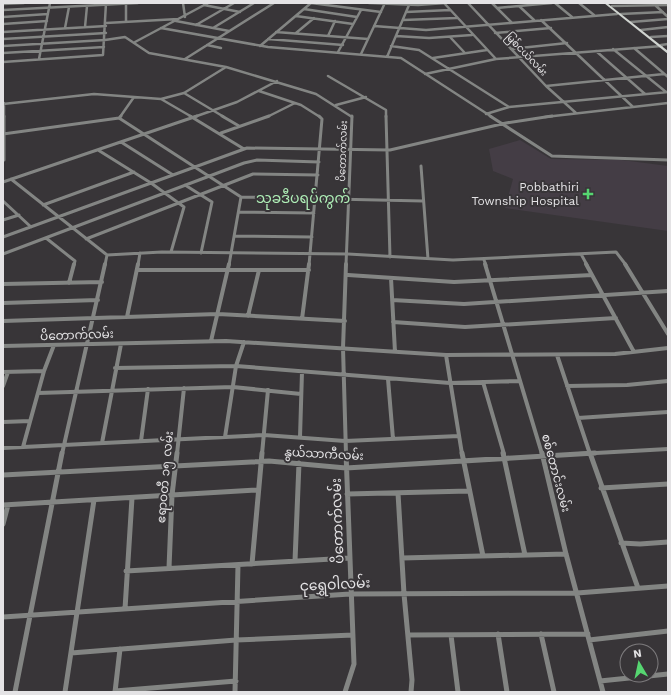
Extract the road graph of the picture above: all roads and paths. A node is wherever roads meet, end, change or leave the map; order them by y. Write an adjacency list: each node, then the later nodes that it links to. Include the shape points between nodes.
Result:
1 (24, 3): 19 (street)
2 (50, 3): 33 (street)
3 (138, 3): 21 (street)
4 (183, 3): 47 (street)
5 (208, 3): 26 (street)
6 (234, 3): 34 (street)
7 (254, 3): 40 (street)
8 (274, 3): 82 (street)
9 (311, 3): 36 (street); 38 (street)
10 (369, 3): 11 (street)
11 (374, 3): 27 (street)
12 (444, 3): 23 (street); 39 (street)
13 (468, 3): 68 (street, မြစ်ငယ်လမ်း)
14 (492, 3): 35 (street)
15 (554, 3): 30 (street); 52 (street)
16 (579, 3): 49 (street)
17 (604, 3): 45 (main road)
18 (608, 3): 31 (main road)
19 (3, 4)
20 (106, 4): 21 (street); 29 (street); 69 (street)
21 (126, 4): 63 (street)
22 (398, 4): 27 (street); 28 (street)
23 (422, 4): 28 (street)
24 (654, 4): 25 (street); 31 (street); 43 (street)
25 (668, 4)
26 (204, 5): 34 (street); 47 (street)
27 (384, 5): 41 (street)
28 (409, 5): 42 (street)
29 (87, 6): 32 (street); 73 (street)
30 (519, 6): 35 (street); 58 (street)
31 (612, 6): 46 (main road)
32 (69, 7): 33 (street); 75 (street)
33 (49, 8): 37 (street); 44 (street)
34 (224, 8): 40 (street); 70 (street)
35 (497, 8): 64 (street)
36 (304, 9): 48 (street); 51 (street)
37 (3, 10)
38 (361, 10): 41 (street); 51 (street)
39 (450, 10): 42 (street); 54 (street)
40 (240, 12): 77 (street)
41 (381, 12): 71 (street)
42 (406, 12): 57 (street)
43 (663, 12): 46 (street); 55 (street)
44 (48, 14): 50 (street); 60 (street)
45 (617, 14): 49 (street); 107 (main road)
46 (621, 14): 65 (main road)
47 (185, 16): 56 (street)
48 (296, 16): 53 (street); 84 (street)
49 (594, 16): 52 (street)
50 (3, 17)
51 (357, 17): 67 (street)
52 (572, 17): 59 (street)
53 (314, 18): 62 (street); 87 (street)
54 (457, 18): 57 (street); 72 (street)
55 (668, 18): 65 (street)
56 (181, 19): 61 (street); 63 (street)
57 (403, 20): 78 (street)
58 (534, 20): 59 (street); 64 (street)
59 (541, 20): 79 (street)
60 (47, 21): 66 (street); 80 (street)
61 (176, 21): 70 (street); 76 (street)
62 (335, 21): 67 (street); 89 (street)
63 (126, 22): 69 (street)
64 (511, 22): 68 (street)
65 (631, 22): 81 (main road)
66 (3, 24)
67 (353, 24): 94 (street)
68 (487, 24): 72 (street); 86 (street, မြစ်ငယ်လမ်း)
69 (106, 25): 73 (street); 85 (street)
70 (195, 25): 77 (street)
71 (374, 26): 78 (street); 99 (street)
72 (465, 26): 78 (street, via 426,30); 88 (street)
73 (85, 27): 75 (street)
74 (668, 27): 81 (street)
75 (65, 28): 80 (street)
76 (161, 28): 95 (street); 101 (street)
77 (213, 28): 82 (street)
78 (399, 28): 90 (street)
79 (551, 28): 86 (street); 102 (street)
80 (45, 29): 83 (street); 93 (street)
81 (641, 30): 96 (main road)
82 (229, 31): 95 (street)
83 (3, 32)
84 (276, 32): 87 (street); 98 (street)
85 (106, 33): 93 (street); 100 (street)
86 (495, 33): 114 (street, မြစ်ငယ်လမ်း)
87 (295, 34): 89 (street)
88 (472, 34): 91 (street); 116 (street)
89 (328, 36): 94 (street)
90 (396, 36): 91 (street); 110 (street)
91 (450, 36): 120 (street)
92 (668, 36): 96 (street)
93 (44, 37): 97 (street); 103 (street)
94 (347, 37): 99 (street); 106 (street)
95 (218, 38): 105 (street); 109 (street)
96 (651, 38): 107 (main road)
97 (3, 39)
98 (268, 39): 106 (street); 109 (street)
99 (368, 39): 124 (street)
100 (105, 40): 101 (street, ပိတောက်လမ်း, via 125,37); 103 (street, ပိတောက်လမ်း); 111 (street)
101 (135, 42): 129 (street, ပိတောက်လမ်း, via 150,53)
102 (567, 43): 114 (street); 121 (street)
103 (42, 44): 108 (street, ပိတောက်လမ်း); 117 (street)
104 (668, 44): 107 (street)
105 (207, 45): 112 (street); 129 (street)
106 (342, 45): 119 (street)
107 (661, 45): 113 (street); 122 (main road)
108 (3, 46)
109 (260, 46): 119 (street)
110 (392, 46): 125 (street); 127 (street, via 419,50)
111 (104, 47): 117 (street); 128 (street, via 103,56)
112 (222, 48)
113 (634, 48): 115 (street); 135 (street)
114 (511, 49): 126 (street, မြစ်ငယ်လမ်း)
115 (613, 49): 118 (street); 136 (street)
116 (487, 50): 120 (street); 130 (street)
117 (41, 51): 123 (street); 128 (street)
118 (596, 51): 121 (street); 138 (street)
119 (338, 52): 124 (street)
120 (464, 52): 127 (street)
121 (578, 52): 126 (street); 140 (street)
122 (668, 52)
123 (3, 53)
124 (361, 54): 125 (street)
125 (387, 56): 134 (street, via 402,58)
126 (519, 57): 130 (street); 142 (street, မြစ်ငယ်လမ်း)
127 (432, 58): 133 (street)
128 (39, 59): 131 (street)
129 (184, 59): 132 (street, ပိတောက်လမ်း)
130 (496, 59): 133 (street)
131 (3, 62)
132 (226, 67): 141 (street, ပိတောက်လမ်း); 144 (street)
133 (450, 68): 134 (street); 156 (street)
134 (425, 74): 161 (street)
135 (664, 74): 136 (street); 139 (street)
136 (645, 75): 138 (street); 145 (street)
137 (328, 76): 149 (street)
138 (625, 77): 140 (street); 146 (street)
139 (668, 77)
140 (605, 79): 142 (street); 147 (street)
141 (277, 81): 143 (street); 155 (street, ပိတောက်လမ်း, via 316,94)
142 (546, 86): 151 (street, မြစ်ငယ်လမ်း)
143 (259, 91): 152 (street); 158 (street)
144 (184, 92): 150 (street); 158 (street)
145 (667, 92): 146 (street)
146 (645, 94): 147 (street)
147 (622, 96): 151 (street); 157 (street)
148 (134, 97): 150 (street); 154 (street, via 94,94); 163 (street)
149 (366, 97): 155 (street); 175 (street, via 386,110)
150 (161, 99): 162 (street)
151 (565, 102): 156 (street); 159 (street, မြစ်ငယ်လမ်း)
152 (295, 103): 166 (street, via 269,116); 172 (street, via 322,119)
153 (668, 103): 157 (street)
154 (4, 104): 160 (street)
155 (336, 105): 174 (street, ပိတောက်လမ်း, via 352,116)
156 (509, 107): 161 (street)
157 (633, 107): 159 (street)
158 (213, 111): 162 (street); 166 (street)
159 (576, 112): 165 (street)
160 (4, 114): 164 (street)
161 (486, 114): 165 (street)
162 (193, 117): 167 (street); 169 (street)
163 (119, 118): 168 (street); 169 (street)
164 (4, 124): 168 (street)
165 (502, 124): 175 (street); 177 (street, via 552,156)
166 (239, 126): 167 (street)
167 (220, 133): 171 (street)
168 (4, 134): 176 (street)
169 (144, 134): 170 (street); 179 (street)
170 (121, 142): 173 (street); 183 (street)
171 (244, 149): 172 (street); 179 (street)
172 (320, 149): 174 (street); 178 (street)
173 (98, 150): 181 (street); 185 (street)
174 (352, 150): 175 (street); 195 (street, ပိတောက်လမ်း)
175 (387, 150): 196 (street)
176 (4, 160)
177 (668, 160)
178 (319, 162): 182 (street); 184 (street, via 251,161)
179 (195, 166): 183 (street); 184 (street)
180 (421, 166): 197 (street)
181 (134, 172): 187 (street); 199 (street)
182 (318, 174): 189 (street, via 254,174); 193 (street)
183 (173, 175): 187 (street)
184 (209, 176): 188 (street); 189 (street)
185 (11, 179): 186 (street); 199 (street)
186 (3, 182)
187 (150, 183): 190 (street); 203 (street)
188 (185, 185): 190 (street); 191 (street)
189 (224, 185): 191 (street); 192 (street)
190 (164, 193): 198 (street); 206 (street)
191 (200, 194): 198 (street); 213 (street, via 212,202)
192 (241, 197): 193 (street); 200 (street)
193 (315, 199): 195 (street); 201 (street)
194 (3, 200): 202 (street)
195 (350, 200): 196 (street); 218 (street, ပိတောက်လမ်း)
196 (389, 200): 197 (street); 221 (street)
197 (423, 200): 222 (street)
198 (178, 203): 211 (street); 212 (street, via 184,207)
199 (43, 205): 203 (street)
200 (239, 212): 201 (street); 207 (street)
201 (314, 213): 209 (street)
202 (19, 215): 204 (street); 205 (street)
203 (58, 217): 205 (street); 206 (street)
204 (3, 220)
205 (31, 227): 208 (street)
206 (73, 228): 210 (street); 211 (street)
207 (235, 236): 209 (street); 215 (street)
208 (3, 237)
209 (312, 237): 217 (street)
210 (46, 238): 216 (street); 233 (street, via 75,261)
211 (86, 239): 220 (street)
212 (171, 252): 213 (street); 214 (street)
213 (201, 252): 215 (street)
214 (140, 253): 220 (street); 225 (street)
215 (232, 253): 217 (street); 224 (street)
216 (3, 254)
217 (310, 254): 218 (street); 227 (street)
218 (348, 254): 221 (street); 228 (street, ပိတောက်လမ်း)
219 (581, 254): 223 (street); 229 (street); 236 (street, via 619,254)
220 (107, 256): 232 (street)
221 (390, 257): 222 (street)
222 (428, 259): 223 (street)
223 (484, 260): 231 (street, စစ်တောင်းလမ်း)
224 (228, 269): 225 (street); 226 (street); 242 (street)
225 (137, 270): 244 (street)
226 (259, 270): 227 (street); 243 (street)
227 (308, 270): 247 (street)
228 (348, 275): 230 (street); 249 (street, ပိတောက်လမ်း)
229 (592, 275): 231 (street); 237 (street)
230 (391, 278): 231 (street, via 454,282); 239 (street)
231 (490, 281): 240 (street, စစ်တောင်းလမ်း)
232 (102, 282): 233 (street); 238 (street)
233 (69, 283): 234 (street)
234 (3, 284)
235 (668, 291): 236 (street)
236 (642, 292): 237 (street); 252 (street)
237 (603, 294): 240 (street); 246 (street)
238 (98, 300): 241 (street); 245 (street)
239 (392, 300): 240 (street, via 464,304); 250 (street)
240 (497, 301): 251 (street, စစ်တောင်းလမ်း)
241 (3, 303)
242 (218, 314): 243 (street); 244 (street); 253 (street)
243 (248, 316): 247 (street)
244 (127, 317): 245 (street)
245 (94, 318): 248 (street); 256 (street)
246 (616, 318): 251 (street); 262 (street)
247 (302, 319): 249 (street)
248 (3, 321)
249 (345, 321): 259 (street, ပိတောက်လမ်း)
250 (393, 322): 251 (street, via 465,327); 261 (street)
251 (504, 325): 264 (street, စစ်တောင်းလမ်း)
252 (668, 334)
253 (211, 341): 254 (street, ပိတောက်လမ်း); 255 (street, ပိတောက်လမ်း)
254 (244, 342): 259 (street, ပိတောက်လမ်း); 266 (street)
255 (121, 344): 256 (street, ပိတောက်လမ်း); 267 (street)
256 (87, 345): 258 (street, ပိတောက်လမ်း); 284 (street)
257 (3, 346): 258 (street, ပိတောက်လမ်း)
258 (54, 346): 268 (street)
259 (343, 348): 261 (street, ပိတောက်လမ်း); 271 (street, ပိတောက်လမ်း)
260 (668, 348): 262 (street, ပိတောက်လမ်း)
261 (395, 352): 263 (street, ပိတောက်လမ်း)
262 (634, 352): 265 (street, ပိတောက်လမ်း)
263 (446, 355): 264 (street, ပိတောက်လမ်း); 276 (street)
264 (513, 355): 265 (street, ပိတောက်လမ်း); 273 (street, စစ်တောင်းလမ်း)
265 (557, 355): 278 (street)
266 (236, 366): 267 (street); 270 (street); 279 (street)
267 (115, 368): 282 (street)
268 (44, 371): 269 (street); 285 (street)
269 (6, 372): 277 (street)
270 (302, 372): 271 (street); 286 (street)
271 (345, 376): 272 (street); 298 (street, ပိတောက်လမ်း)
272 (388, 379): 276 (street); 296 (street)
273 (520, 381): 275 (street); 305 (street, စစ်တောင်းလမ်း)
274 (668, 381): 278 (street)
275 (483, 382): 276 (street); 306 (street)
276 (450, 383): 292 (street)
277 (3, 386)
278 (567, 386): 288 (street)
279 (233, 387): 280 (street); 283 (street); 293 (street)
280 (184, 388): 281 (street); 295 (street, ဧရာဝတီ ၁၅ လမ်း)
281 (148, 389): 282 (street); 297 (street)
282 (111, 390): 284 (street); 299 (street)
283 (268, 390): 286 (street); 291 (street)
284 (77, 391): 285 (street); 300 (street)
285 (38, 393): 289 (street)
286 (301, 394): 294 (street)
287 (668, 412): 288 (street)
288 (578, 418): 304 (street)
289 (30, 421): 290 (street); 301 (street)
290 (3, 422)
291 (264, 435): 293 (street); 294 (street); 308 (street)
292 (459, 436): 296 (street); 307 (street)
293 (225, 437): 295 (street)
294 (300, 437): 298 (street)
295 (178, 439): 297 (street); 310 (street, ဧရာဝတီ ၁၅ လမ်း)
296 (393, 439): 298 (street)
297 (141, 441): 299 (street)
298 (346, 441): 311 (street, ပိတောက်လမ်း)
299 (102, 443): 300 (street)
300 (65, 445): 301 (street); 312 (street)
301 (23, 447): 302 (street)
302 (3, 448)
303 (668, 449): 304 (street, နွယ်သာကီလမ်း)
304 (591, 454): 305 (street, နွယ်သာကီလမ်း); 315 (street)
305 (543, 457): 306 (street, နွယ်သာကီလမ်း); 328 (street, စစ်တောင်းလမ်း)
306 (506, 459): 307 (street, နွယ်သာကီလမ်း); 329 (street)
307 (463, 460): 311 (street, နွယ်သာကီလမ်း); 317 (street)
308 (261, 461): 309 (street, နွယ်သာကီလမ်း); 310 (street, နွယ်သာကီလမ်း); 316 (street)
309 (299, 463): 311 (street, နွယ်သာကီလမ်း); 333 (street)
310 (176, 465): 312 (street, နွယ်သာကီလမ်း); 320 (street, ဧရာဝတီ ၁၅ လမ်း)
311 (346, 468): 319 (street, ပိတောက်လမ်း)
312 (58, 471): 313 (street, နွယ်သာကီလမ်း); 323 (street)
313 (3, 475)
314 (668, 484): 315 (street)
315 (601, 488): 327 (street)
316 (258, 490): 320 (street); 335 (street)
317 (470, 491): 318 (street); 330 (street)
318 (398, 493): 319 (street); 332 (street)
319 (347, 494): 331 (street, ပိတောက်လမ်း)
320 (172, 495): 321 (street); 336 (street, ဧရာဝတီ ၁၅ လမ်း)
321 (132, 498): 322 (street); 337 (street)
322 (94, 500): 323 (street); 345 (street)
323 (53, 502): 324 (street); 346 (street)
324 (5, 505): 325 (street)
325 (3, 524)
326 (668, 542): 327 (street)
327 (621, 543): 339 (street)
328 (566, 554): 329 (street); 340 (street, စစ်တောင်းလမ်း)
329 (525, 555): 330 (street)
330 (483, 556): 332 (street)
331 (350, 558): 333 (street); 341 (street, ပိတောက်လမ်း)
332 (402, 558): 342 (street)
333 (295, 561): 335 (street)
334 (238, 564): 335 (street); 336 (street); 343 (street)
335 (252, 564)
336 (169, 568): 337 (street)
337 (126, 571): 344 (street)
338 (668, 586): 339 (street, ငုရွှေဝါလမ်း)
339 (638, 588): 340 (street, ငုရွှေဝါလမ်း)
340 (577, 593): 342 (street, ငုရွှေဝါလမ်း); 354 (street, စစ်တောင်းလမ်း)
341 (350, 594): 342 (street, ငုရွှေဝါလမ်း); 343 (street, ငုရွှေဝါလမ်း); 351 (street, ပိတောက်လမ်း)
342 (404, 594): 352 (street)
343 (237, 602): 344 (street, ငုရွှေဝါလမ်း); 355 (street)
344 (125, 609): 345 (street, ငုရွှေဝါလမ်း)
345 (77, 612): 346 (street, ငုရွှေဝါလမ်း); 357 (street)
346 (30, 616): 347 (street, ငုရွှေဝါလမ်း); 362 (street)
347 (3, 618)
348 (668, 632): 354 (street)
349 (498, 634): 350 (street); 353 (street); 368 (street)
350 (541, 634): 354 (street); 369 (street)
351 (353, 635): 355 (street); 365 (street, ပိတောက်လမ်း, via 354,664)
352 (408, 635): 353 (street); 366 (street)
353 (451, 635): 367 (street)
354 (589, 637): 360 (street, စစ်တောင်းလမ်း)
355 (236, 640): 356 (street); 359 (street)
356 (120, 649): 357 (street); 361 (street)
357 (71, 653): 363 (street)
358 (668, 674): 360 (street)
359 (236, 681): 361 (street); 364 (street)
360 (600, 681): 370 (street, စစ်တောင်းလမ်း)
361 (115, 691)
362 (15, 692)
363 (66, 692)
364 (236, 692)
365 (345, 692)
366 (411, 692)
367 (458, 692)
368 (507, 692)
369 (554, 692)
370 (603, 692)

